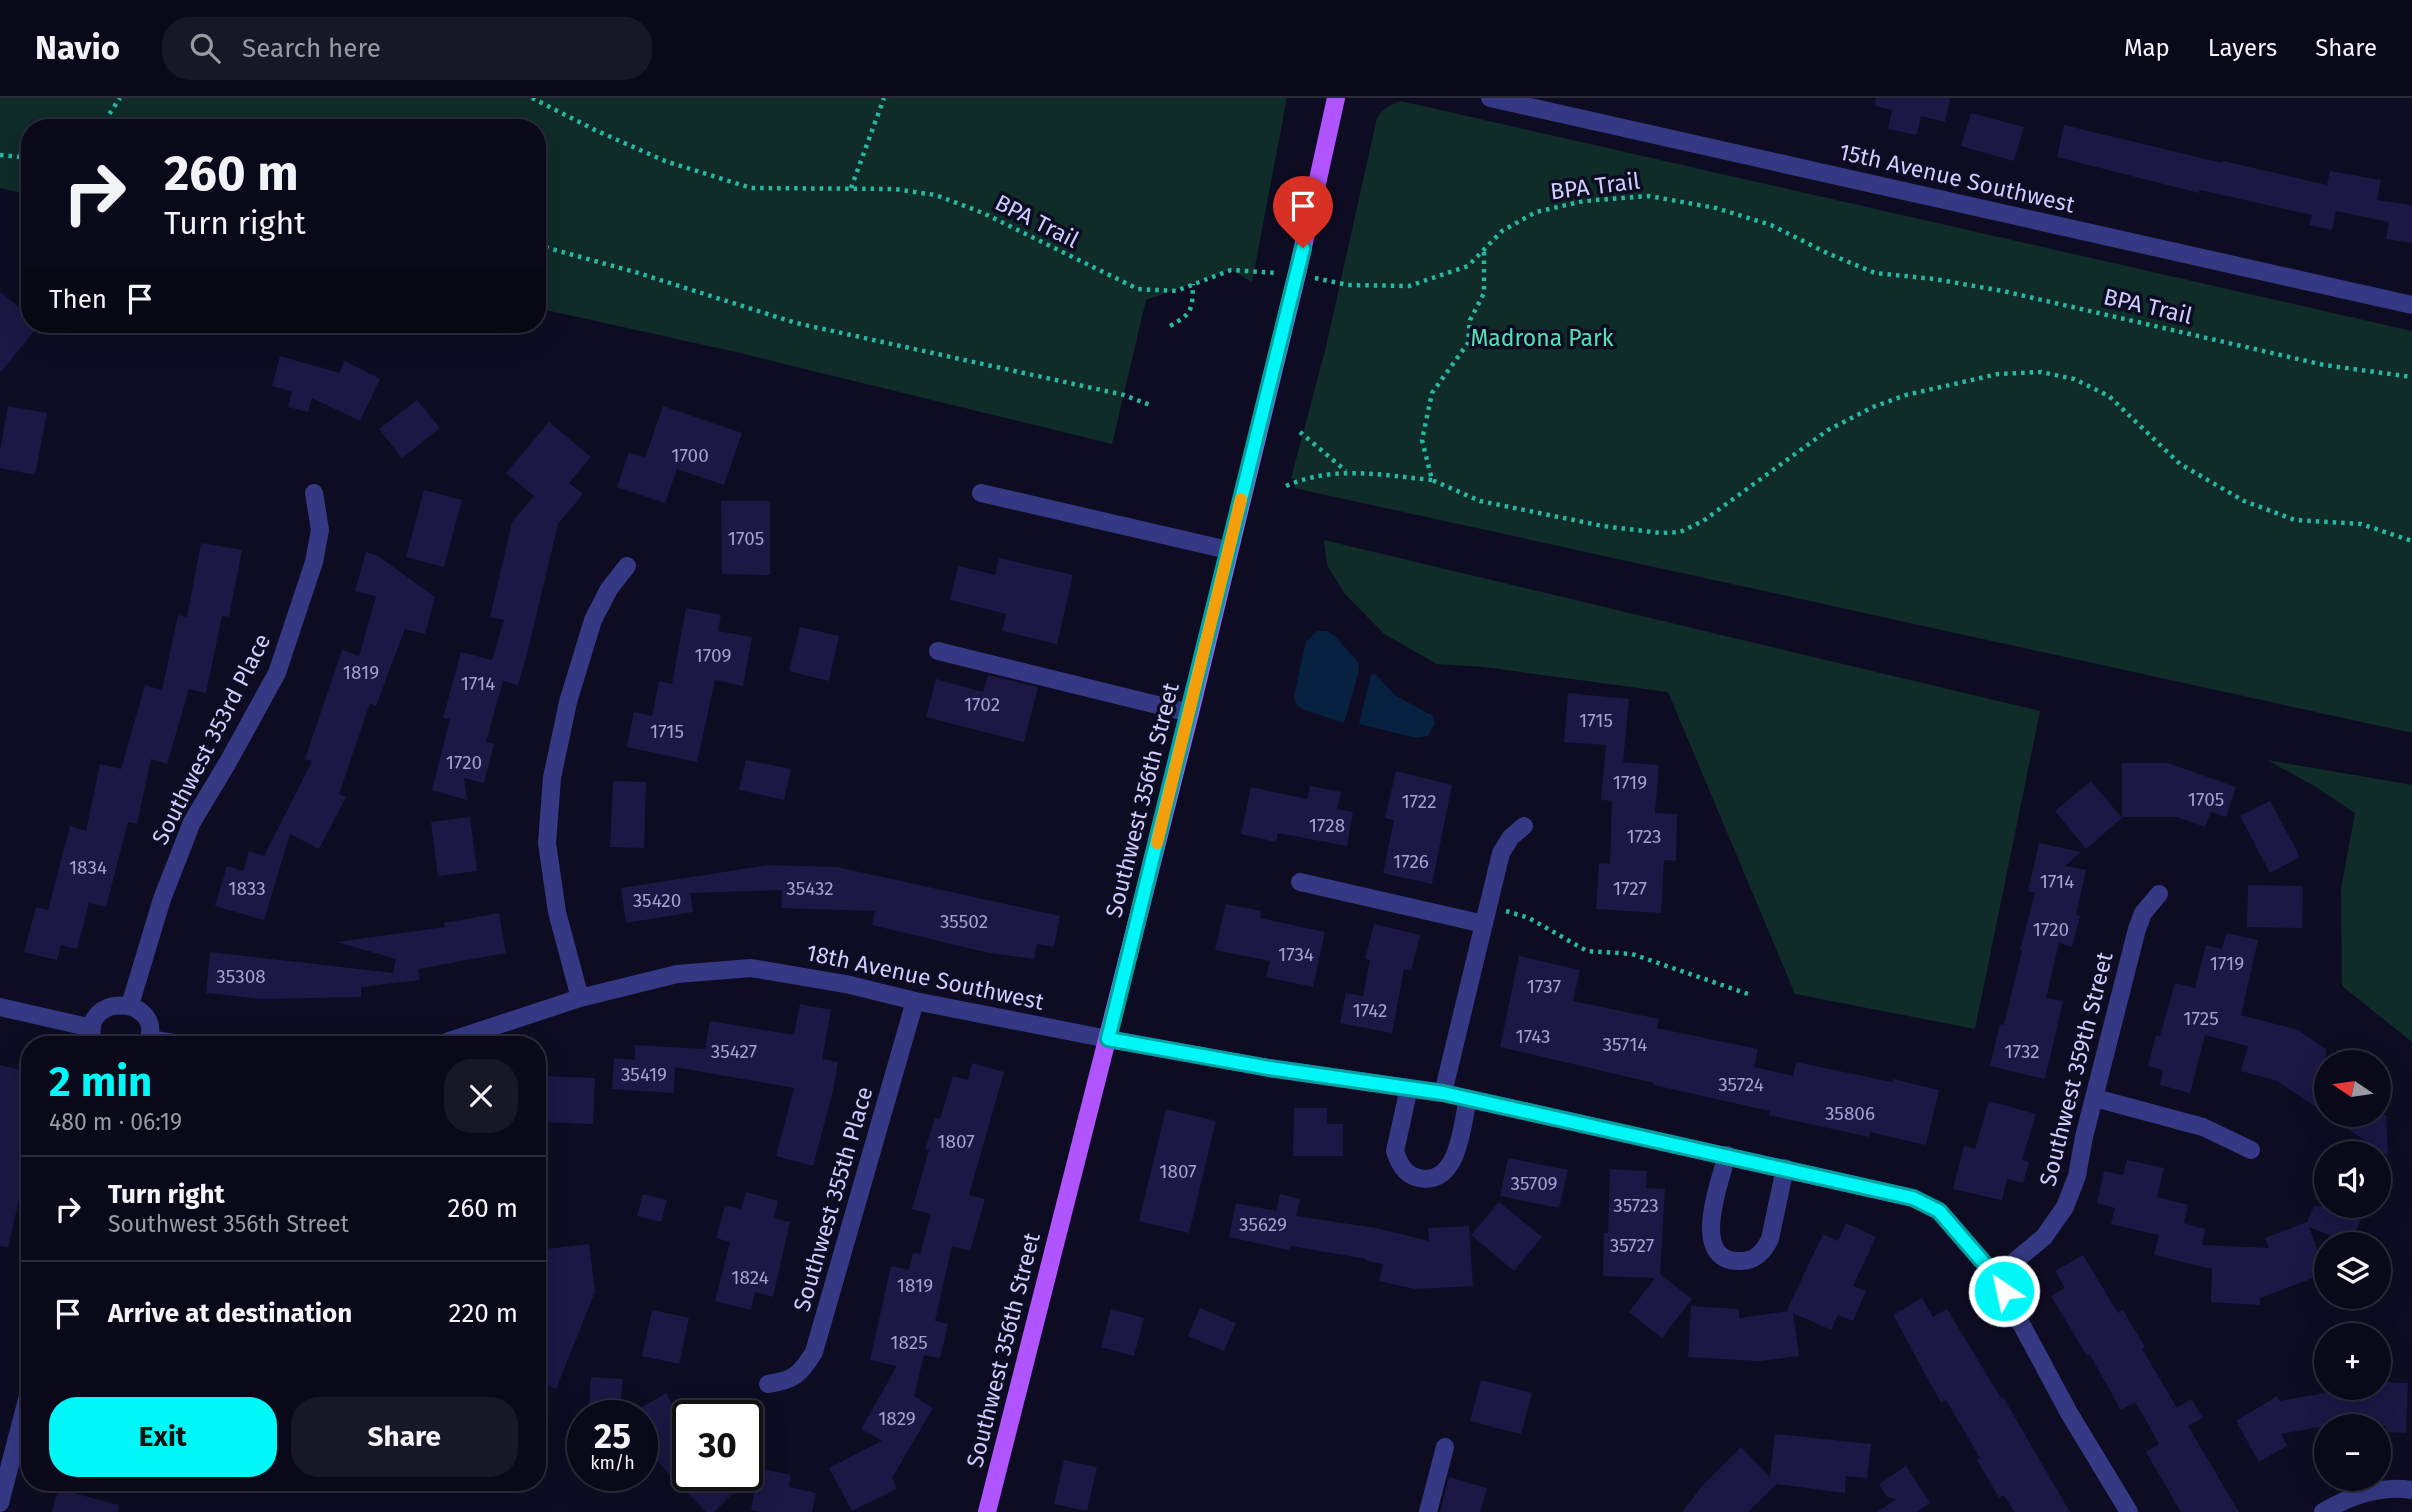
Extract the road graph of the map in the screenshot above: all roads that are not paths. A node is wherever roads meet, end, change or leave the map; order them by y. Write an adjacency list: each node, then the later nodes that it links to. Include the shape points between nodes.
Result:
1 (1336, 98): 6 (main road, Southwest 356th Street)
2 (1490, 98): 3 (street, 15th Avenue Southwest)
3 (2412, 305)
4 (314, 493): 16 (street, Southwest 353rd Place, via 320,530 314,562 277,673 192,822 162,899)
5 (981, 493): 6 (street)
6 (1228, 550): 9 (main road, Southwest 356th Street)
7 (627, 566): 14 (street, via 593,620 568,702 552,778 547,843 557,912)
8 (938, 651): 9 (street)
9 (1190, 713): 21 (main road, Southwest 356th Street)
10 (1524, 826): 13 (street, via 1501,853)
11 (1300, 883): 13 (street)
12 (2159, 894): 25 (street, Southwest 359th Street, via 2137,929)
13 (1486, 915): 23 (street)
14 (580, 998): 15 (street, 18th Avenue Southwest, via 677,974 751,968); 20 (street, 18th Avenue Southwest)
15 (915, 1001): 21 (street, 18th Avenue Southwest); 30 (street, Southwest 355th Place, via 814,1352 803,1371 789,1381)
16 (130, 1005): 18 (street, via 114,1004 97,1016); 19 (street, via 145,1017)
17 (0, 1007): 18 (street)
18 (93, 1036)
19 (149, 1036)
20 (464, 1036)
21 (1108, 1039): 22 (street, 18th Avenue Southwest); 35 (main road, Southwest 356th Street)
22 (1409, 1088): 23 (street, 18th Avenue Southwest); 24 (street, via 1395,1151 1404,1170 1423,1179 1450,1166)
23 (1443, 1093): 24 (street, 18th Avenue Southwest)
24 (1468, 1098): 27 (street, 18th Avenue Southwest)
25 (2095, 1098): 26 (street, via 2203,1127); 29 (street, Southwest 359th Street, via 2065,1207 2044,1237)
26 (2250, 1150)
27 (1727, 1155): 28 (street, 18th Avenue Southwest); 28 (street, via 1710,1234 1719,1253 1737,1262 1757,1256 1770,1239)
28 (1785, 1168): 29 (street, 18th Avenue Southwest, via 1913,1198 1939,1211)
29 (1996, 1277): 37 (street, 18th Avenue Southwest)
30 (768, 1384)
31 (21, 1422): 34 (street)
32 (1446, 1447): 36 (street)
33 (2412, 1490): 38 (street, via 2359,1494)
34 (0, 1503)
35 (987, 1512)
36 (1428, 1512)
37 (2129, 1512)
38 (2323, 1512)

